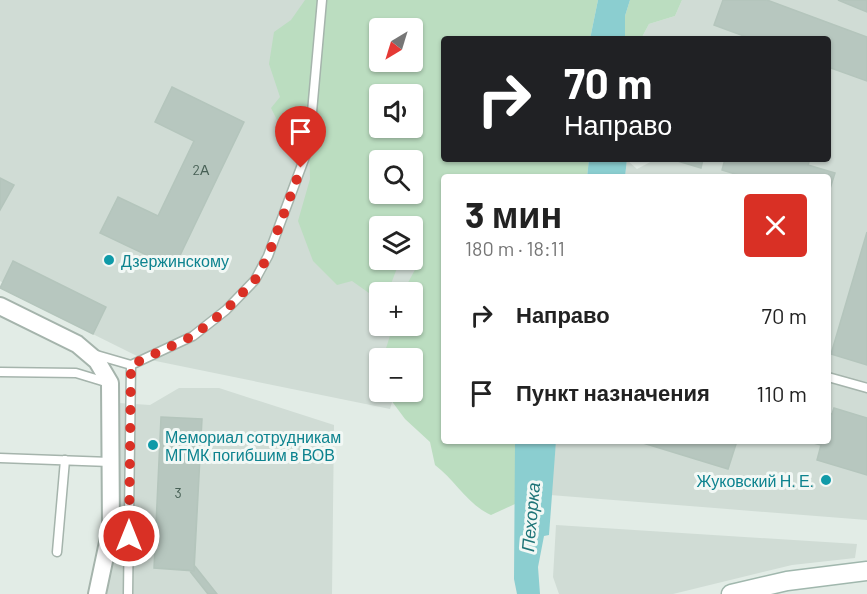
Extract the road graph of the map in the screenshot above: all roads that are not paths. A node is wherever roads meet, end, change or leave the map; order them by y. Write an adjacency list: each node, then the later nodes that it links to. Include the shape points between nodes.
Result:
1 (322, 0): 4 (lane, via 309,146 268,256 255,280 226,310 193,336)
2 (0, 306): 3 (street, via 77,344)
3 (93, 357): 4 (lane); 7 (street)
4 (131, 365): 15 (lane)
5 (0, 372): 7 (lane, via 76,373)
6 (831, 378): 8 (lane)
7 (110, 383): 11 (street)
8 (867, 388)
9 (0, 458): 10 (lane)
10 (65, 460): 11 (lane); 12 (lane)
11 (110, 462): 14 (street, via 111,528)
12 (57, 552)
13 (867, 571): 16 (main road, via 787,581)
14 (97, 594)
15 (128, 594)
16 (730, 594)

